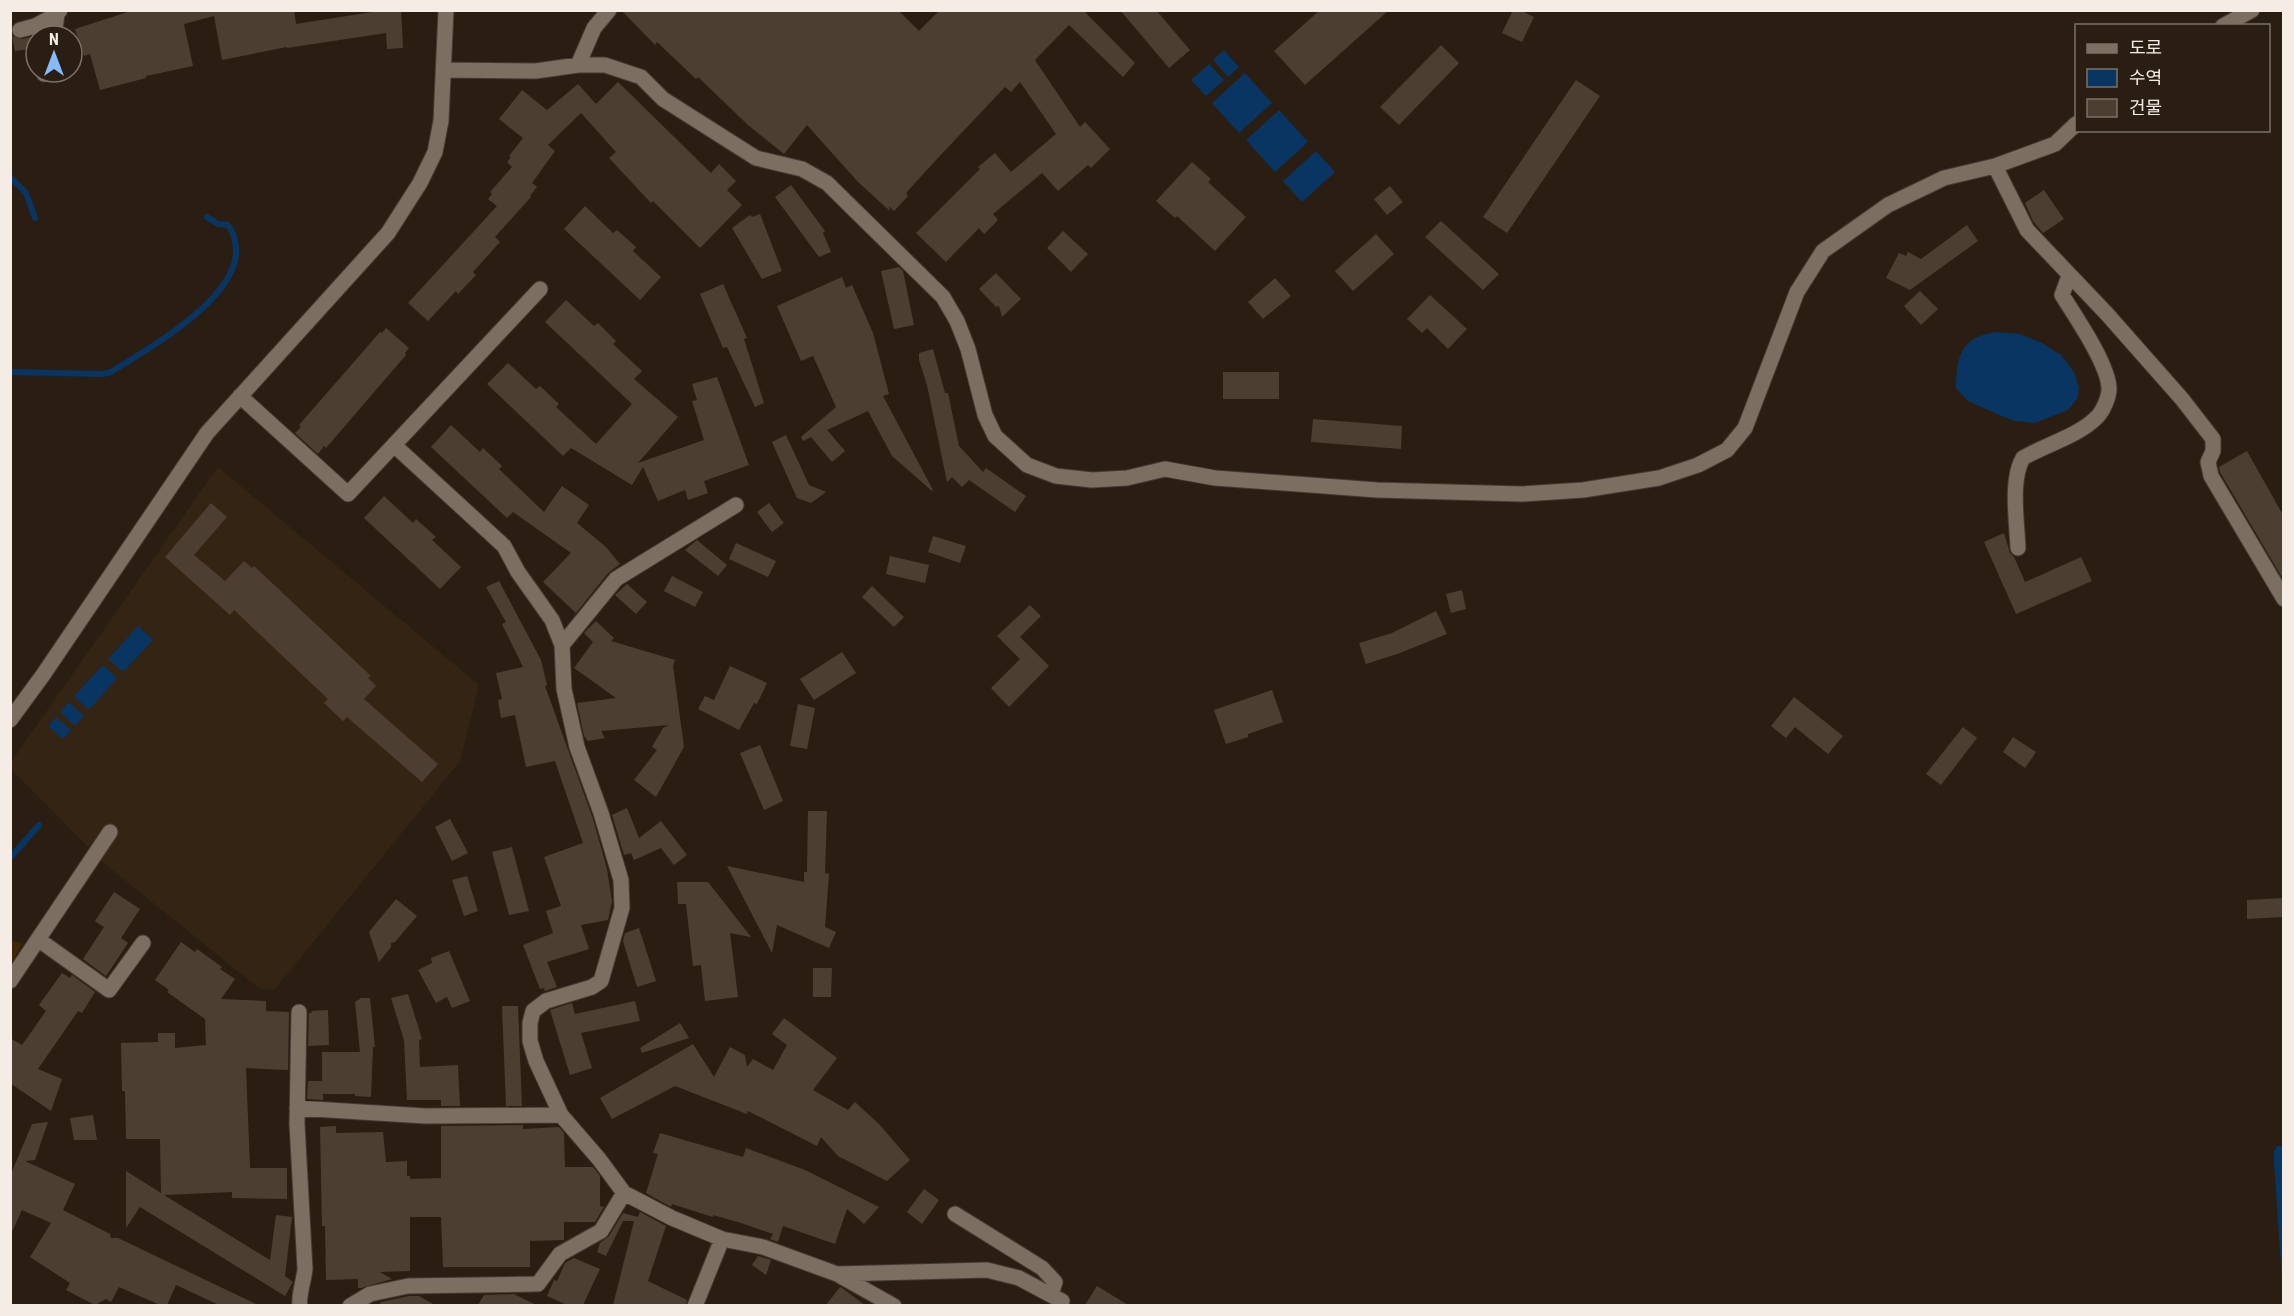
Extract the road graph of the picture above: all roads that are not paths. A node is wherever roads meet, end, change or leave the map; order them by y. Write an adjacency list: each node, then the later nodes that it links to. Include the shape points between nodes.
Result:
1 (446, 10): 8 (street)
2 (609, 10): 7 (street, via 594,28)
3 (2252, 10): 5 (street)
4 (59, 12): 6 (street)
5 (2227, 24)
6 (20, 30)
7 (578, 65): 8 (street, via 536,71); 10 (street, via 605,65 641,77 663,99 756,158 802,169 827,183 943,297 968,349 985,415 995,436 1027,465 1056,476 1092,480 1127,478 1165,469 1215,478 1377,490 1522,494 1648,480 1698,465 1727,450 1745,428 1797,292 1823,251 1888,205 1944,178)
8 (444, 70): 13 (street, via 435,152 420,183 388,233)
9 (2075, 125): 10 (street, via 2055,144)
10 (1995, 166): 11 (street, via 2027,230)
11 (2069, 276): 16 (street, via 2062,295 2100,361 2109,390 2098,417 2023,458 2018,465); 17 (street, via 2107,314 2213,439 2208,462 2211,476)
12 (540, 289): 14 (street)
13 (240, 396): 14 (street, via 348,494); 19 (street, via 207,433)
14 (394, 445): 18 (street, via 504,546 552,620)
15 (736, 505): 18 (street, via 616,579)
16 (2018, 548)
17 (2283, 599)
18 (562, 645): 26 (street, via 564,689 577,747 621,880 621,908 601,981 533,1011 530,1041)
19 (10, 720)
20 (110, 832): 21 (street)
21 (39, 940): 22 (street, via 109,990); 23 (street)
22 (143, 943)
23 (10, 981)
24 (299, 1012): 25 (street)
25 (297, 1108): 26 (street, via 425,1116); 31 (street, via 305,1269)
26 (561, 1115): 27 (street)
27 (624, 1193): 29 (street); 32 (street, via 601,1231 560,1254 538,1284 408,1286 370,1294)
28 (955, 1214): 30 (street, via 1042,1268 1055,1282 1057,1298 1019,1278 987,1270)
29 (722, 1239): 30 (street, via 764,1247); 33 (street)
30 (837, 1274): 34 (street)
31 (300, 1305)
32 (350, 1305)
33 (695, 1305)
34 (894, 1305)

